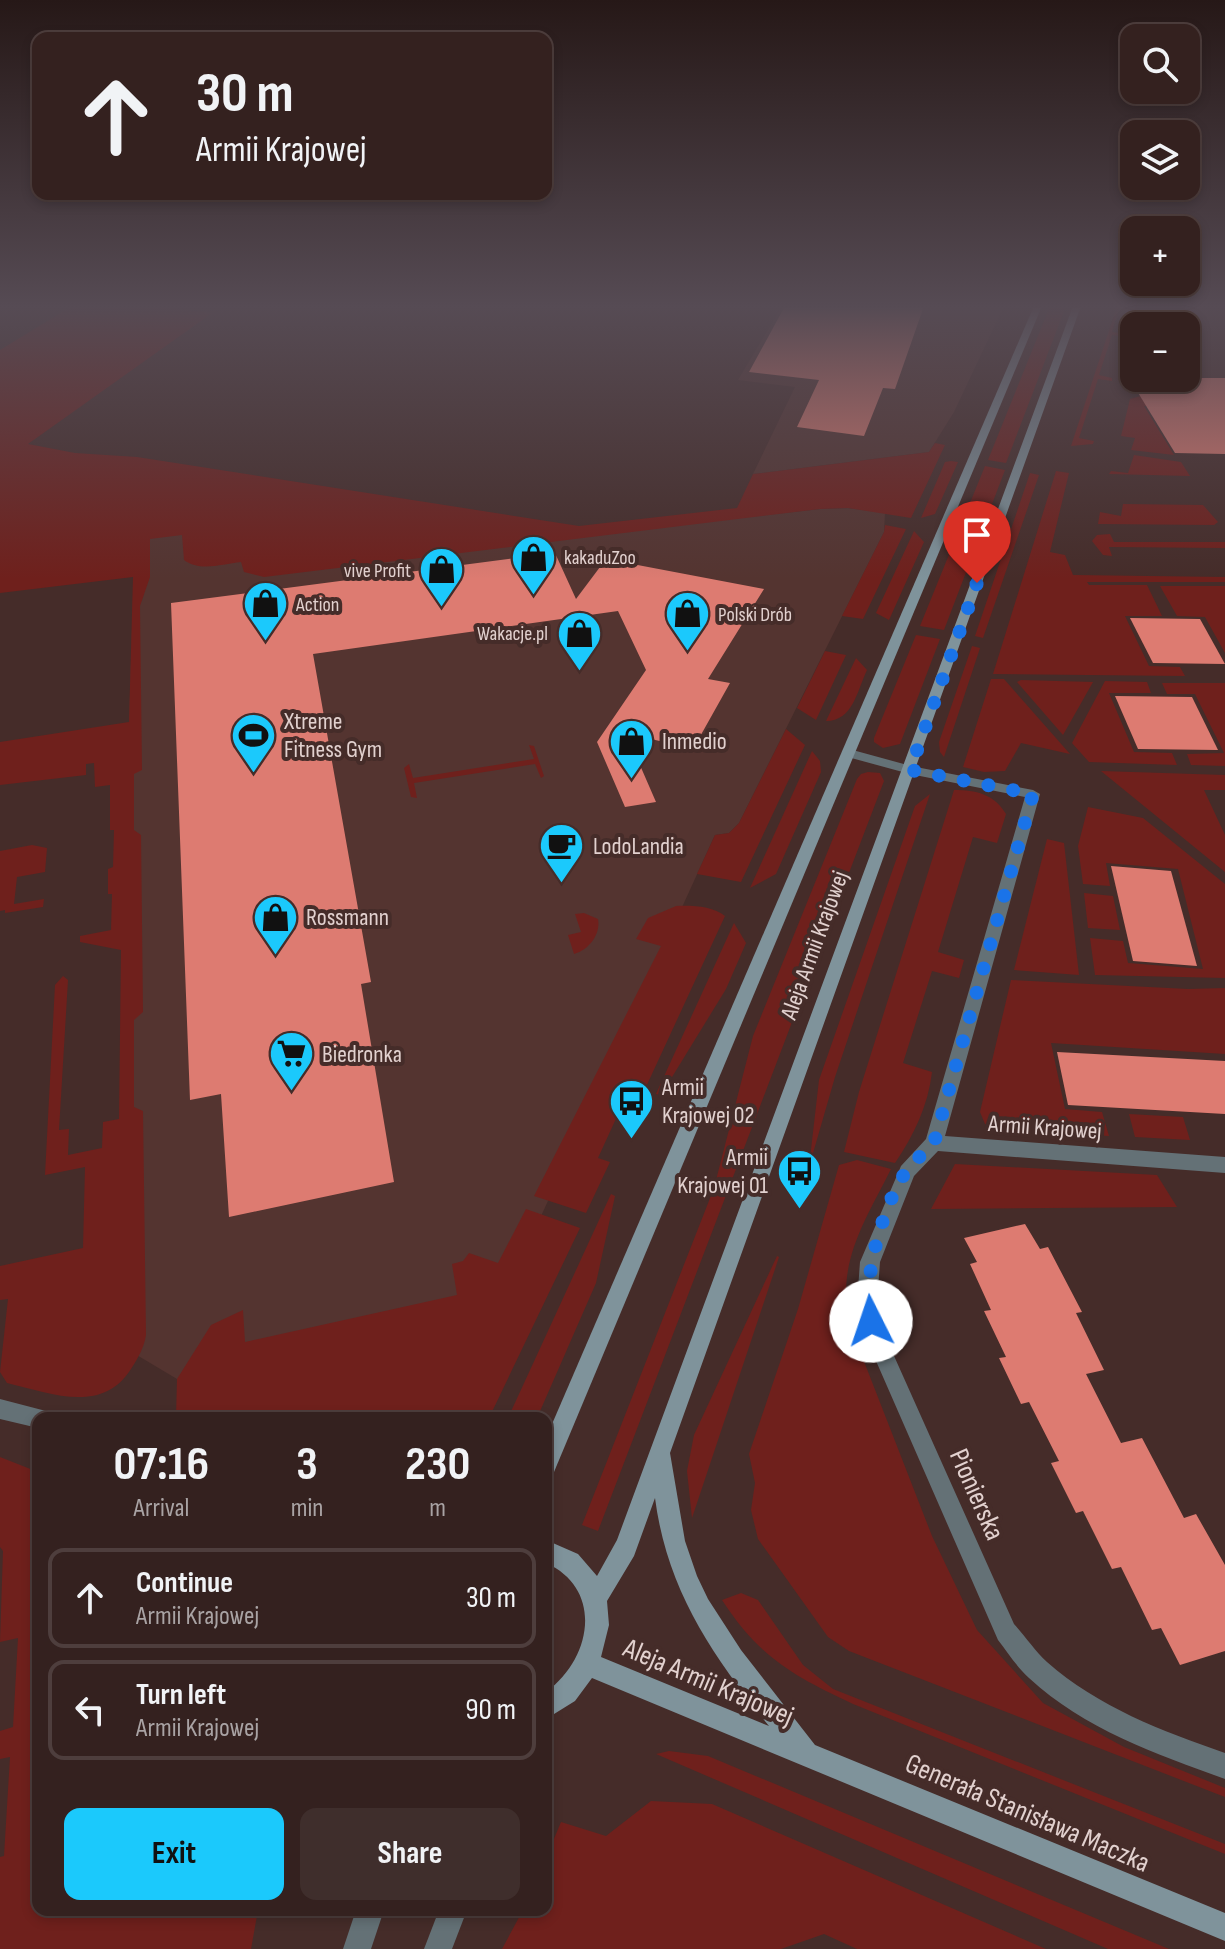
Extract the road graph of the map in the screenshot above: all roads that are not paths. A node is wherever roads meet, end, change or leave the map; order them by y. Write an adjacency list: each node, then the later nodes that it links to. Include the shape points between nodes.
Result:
1 (1000, 397): 3 (street, Aleja Armii Krajowej)
2 (1044, 397): 4 (street, Aleja Armii Krajowej)
3 (849, 753): 4 (street); 9 (street, Aleja Armii Krajowej)
4 (910, 770): 5 (street, via 1033,794); 10 (street, Aleja Armii Krajowej)
5 (934, 1143): 6 (street, Armii Krajowej); 16 (street, Pionierska, via 907,1171 891,1205 870,1262 867,1303 876,1338 1006,1632 1037,1670 1089,1708 1163,1744)
6 (1225, 1165)
7 (0, 1409): 8 (street)
8 (32, 1417)
9 (552, 1450)
10 (660, 1452): 12 (street, Aleja Armii Krajowej, via 620,1559); 15 (street, via 674,1541 686,1577 721,1641)
11 (552, 1554): 12 (street, via 570,1563)
12 (594, 1598): 13 (street, via 598,1631)
13 (589, 1664): 14 (street); 15 (street, Aleja Armii Krajowej)
14 (552, 1703)
15 (807, 1754): 19 (street, Generała Stanisława Maczka)
16 (1225, 1766)
17 (368, 1916): 20 (street)
18 (451, 1916): 21 (street)
19 (1225, 1927)
20 (357, 1949)
21 (438, 1949)

